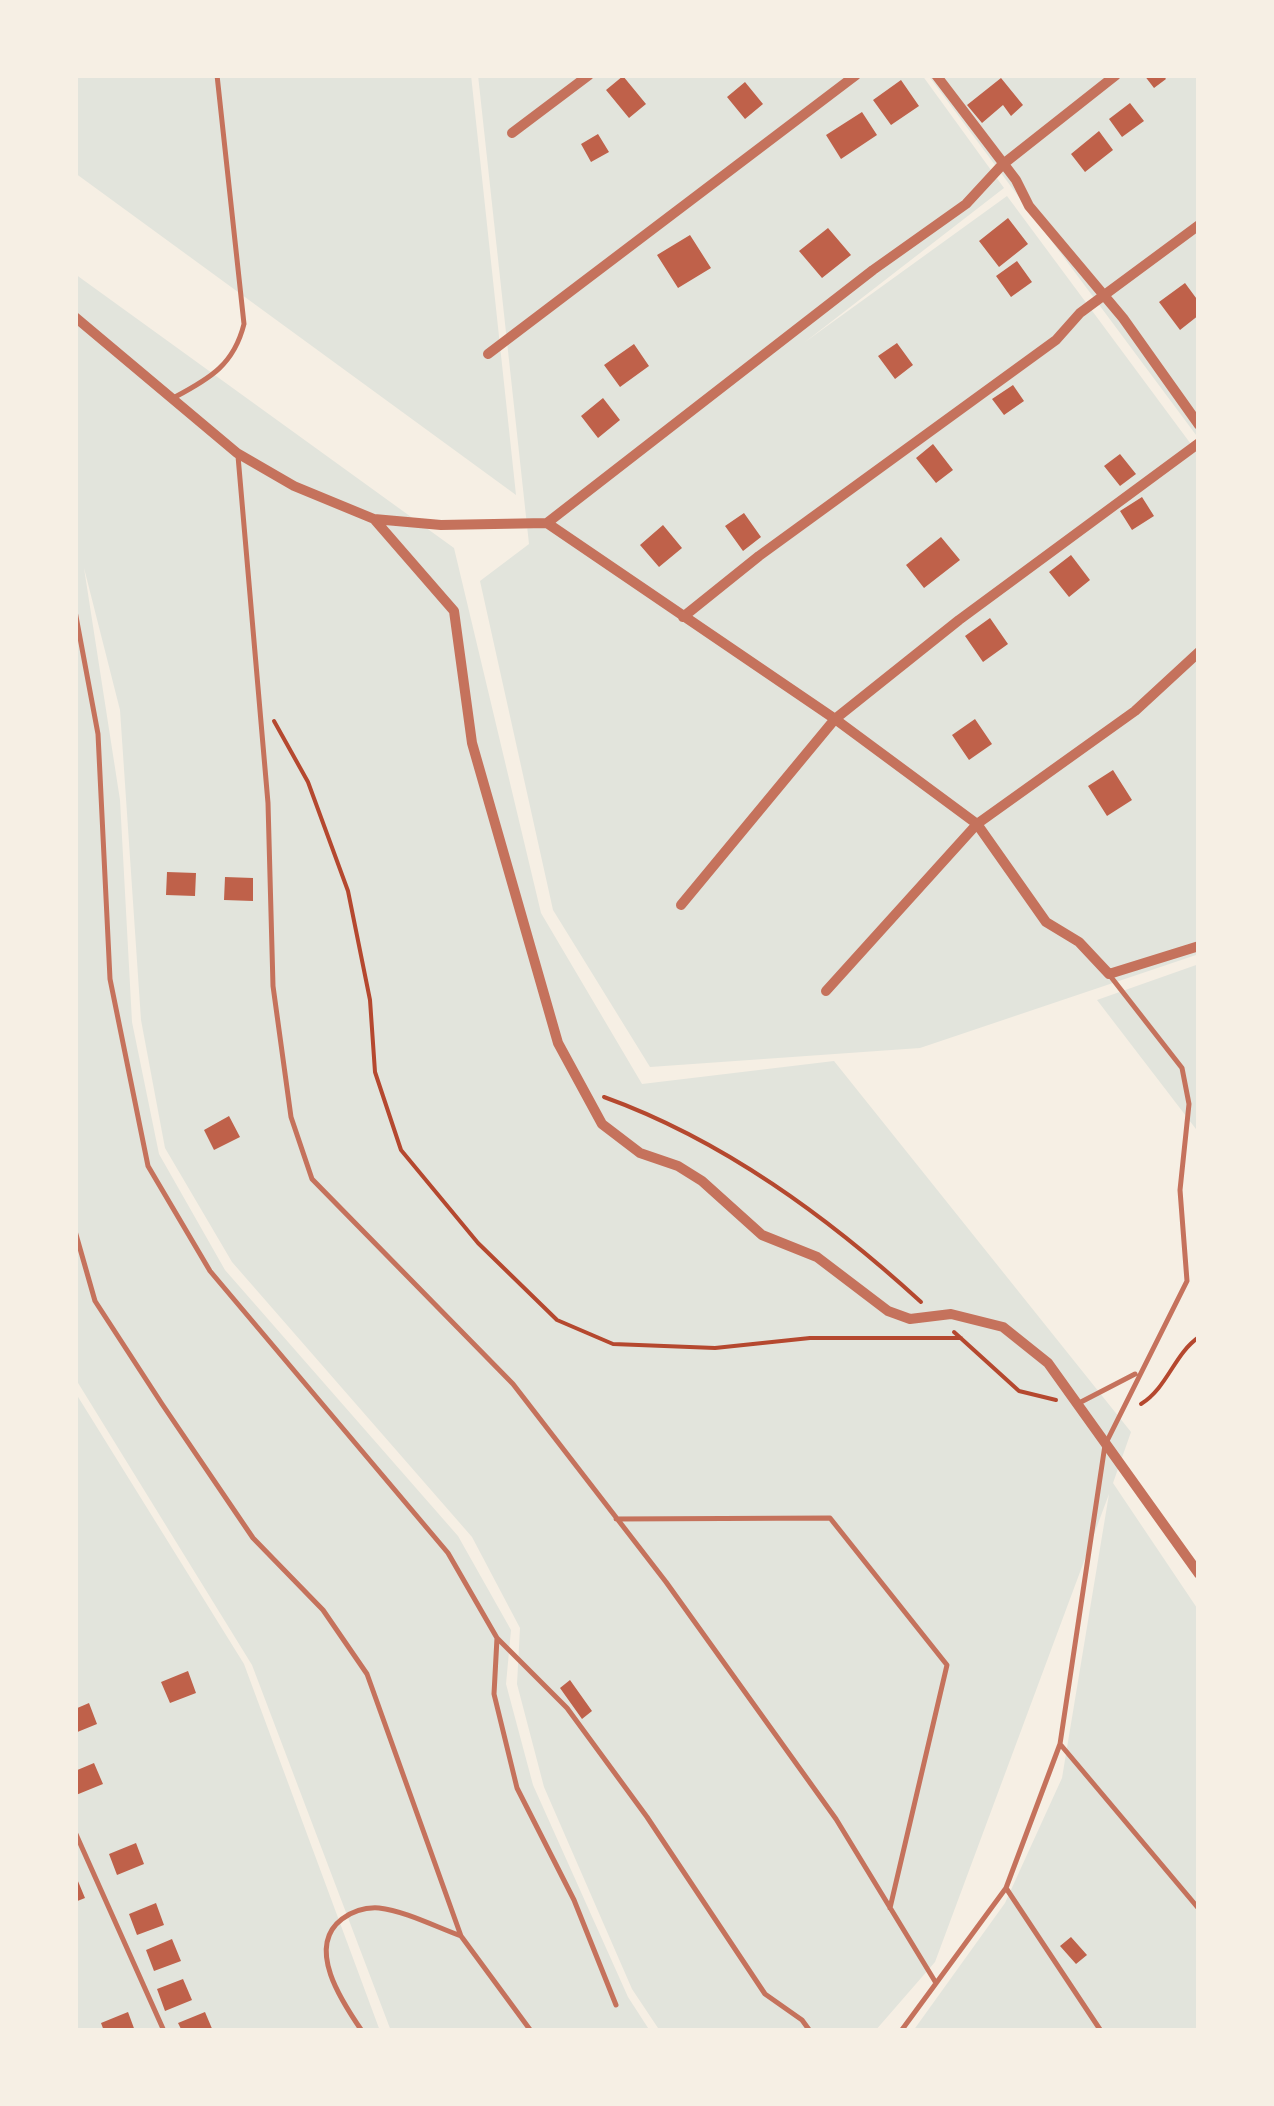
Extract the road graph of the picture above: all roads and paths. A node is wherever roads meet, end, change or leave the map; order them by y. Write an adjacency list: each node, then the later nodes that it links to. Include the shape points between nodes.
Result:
1 (217, 75): 12 (lane, via 244,324 237,351 214,376)
2 (589, 75): 6 (street)
3 (856, 75): 11 (street)
4 (936, 75): 7 (street)
5 (1116, 75): 7 (street)
6 (512, 133)
7 (1002, 165): 9 (street); 17 (street, via 966,204)
8 (1199, 226): 9 (street)
9 (1103, 296): 13 (street); 19 (street, via 1056,340)
10 (75, 317): 12 (street)
11 (488, 354)
12 (171, 399): 15 (street)
13 (1199, 425)
14 (1199, 442): 22 (street)
15 (237, 453): 16 (street); 21 (lane)
16 (374, 519): 17 (street); 28 (street, via 454,612 472,743 558,1043)
17 (547, 523): 19 (street)
18 (75, 611): 39 (lane, via 98,734 110,979 148,1166 210,1271 448,1554)
19 (683, 617): 22 (street)
20 (1199, 652): 23 (street, via 1134,710)
21 (256, 691): 32 (path, via 308,782 348,891 370,1000 375,1072 401,1150 478,1244 557,1320 613,1344 715,1348 810,1338); 37 (lane, via 268,804 274,986 292,1117 312,1179 513,1384)
22 (835, 719): 23 (street); 24 (street)
23 (977, 824): 26 (street, via 1046,922 1079,942); 27 (street)
24 (681, 905)
25 (1199, 946): 26 (street)
26 (1109, 974): 33 (lane, via 1182,1068 1188,1104 1180,1190 1188,1281)
27 (826, 991)
28 (582, 1090): 30 (path, via 644,1112 745,1164); 30 (street, via 602,1124 640,1153 702,1181 762,1235 817,1256 888,1311 910,1320)
29 (75, 1231): 45 (lane, via 94,1301 152,1389 253,1538 323,1610 367,1674)
30 (938, 1316): 32 (path); 34 (street, via 1002,1327 1048,1363)
31 (1199, 1337): 35 (path, via 1160,1392)
32 (961, 1338): 34 (path, via 1019,1391)
33 (1138, 1372): 34 (lane); 35 (lane)
34 (1075, 1405): 36 (street)
35 (1117, 1420): 36 (lane)
36 (1106, 1444): 38 (street); 40 (lane)
37 (616, 1519): 43 (lane, via 836,1819); 43 (lane, via 830,1518 946,1665)
38 (1199, 1574)
39 (497, 1638): 47 (lane, via 494,1694 517,1788 574,1900); 52 (lane, via 568,1708 764,1994)
40 (1060, 1744): 42 (lane); 44 (lane)
41 (75, 1832): 49 (lane)
42 (1006, 1888): 46 (lane); 53 (lane)
43 (890, 1908): 46 (lane)
44 (1199, 1909)
45 (461, 1936): 50 (lane, via 385,1909 351,1912 337,1922 326,1937 326,1954 340,2000); 51 (lane)
46 (936, 1984): 48 (lane)
47 (616, 2005)
48 (905, 2030)
49 (164, 2031)
50 (362, 2031)
51 (531, 2031)
52 (810, 2031)
53 (1100, 2031)

